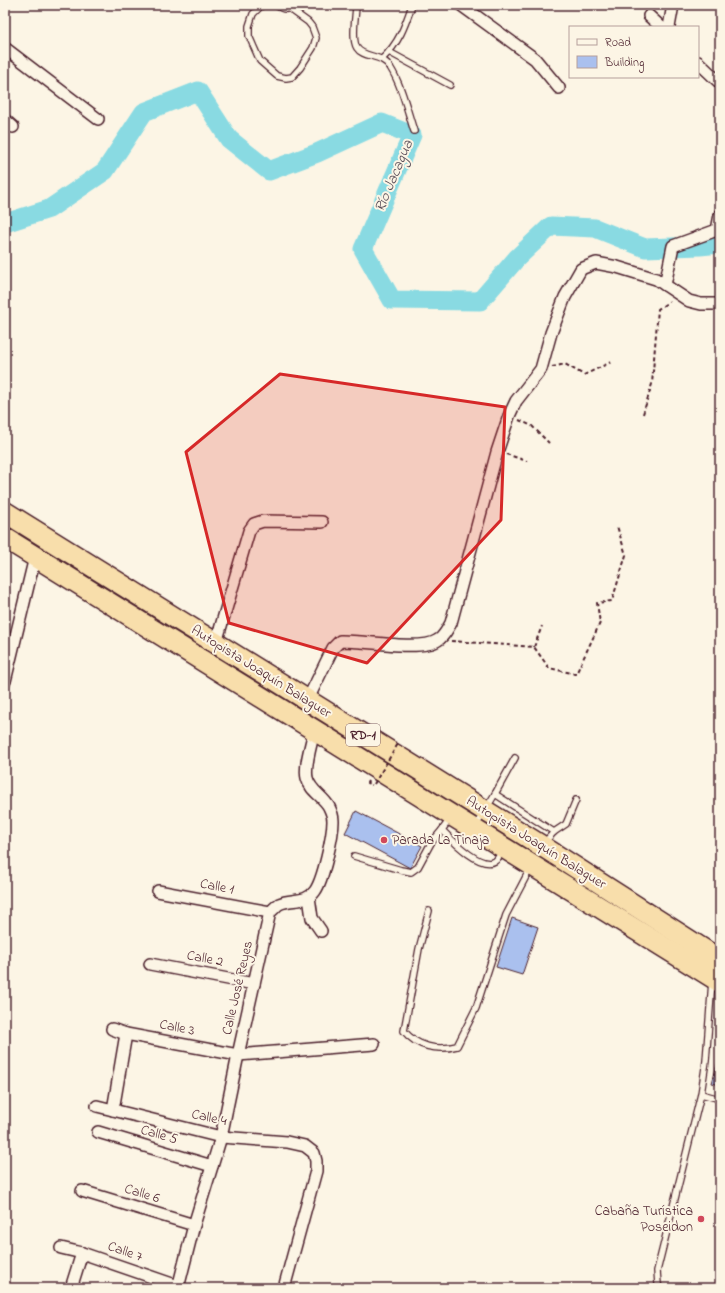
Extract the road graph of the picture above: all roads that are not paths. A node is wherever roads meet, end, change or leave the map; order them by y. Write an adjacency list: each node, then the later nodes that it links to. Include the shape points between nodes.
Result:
1 (262, 5): 7 (lane, via 253,14 249,36 260,61 277,76 286,78 292,77 300,68 313,48 316,38 312,27)
2 (276, 5): 7 (lane, via 282,9)
3 (356, 5): 13 (lane, via 357,48 363,53)
4 (412, 5): 12 (lane, via 402,33)
5 (462, 5): 17 (street, via 535,59)
6 (673, 5): 10 (street)
7 (292, 7)
8 (649, 16): 9 (street)
9 (660, 26)
10 (669, 26)
11 (5, 48): 18 (street)
12 (389, 52): 13 (lane); 16 (lane)
13 (382, 59): 19 (lane, via 390,66 397,80)
14 (699, 63): 15 (street)
15 (720, 83)
16 (450, 85)
17 (559, 88)
18 (98, 119)
19 (414, 131)
20 (720, 215): 21 (street, via 717,230 673,246)
21 (665, 285): 22 (street, via 689,301); 29 (street, via 656,279 617,267 596,263 581,269 564,297 541,369 516,401 509,416 451,623 438,641 425,645 340,641)
22 (720, 304)
23 (5, 512): 27 (highway, Autopista Joaquín Balaguer / RD-1)
24 (322, 522): 27 (street, via 262,521 254,524)
25 (5, 538): 26 (highway, Autopista Joaquín Balaguer / RD-1)
26 (35, 557): 28 (street); 30 (highway, Autopista Joaquín Balaguer / RD-1)
27 (216, 643): 29 (highway, Autopista Joaquín Balaguer / RD-1)
28 (5, 681)
29 (307, 701): 34 (highway, Autopista Joaquín Balaguer / RD-1)
30 (314, 730): 35 (highway, Autopista Joaquín Balaguer / RD-1); 42 (street, via 307,777 311,787 328,805 333,821 320,882)
31 (515, 758): 32 (lane)
32 (495, 794): 34 (lane); 37 (lane)
33 (576, 800): 37 (lane, via 566,824)
34 (484, 811): 36 (lane); 37 (highway, Autopista Joaquín Balaguer / RD-1)
35 (447, 823): 36 (highway, Autopista Joaquín Balaguer / RD-1); 38 (lane, via 458,846 484,862 494,862); 39 (lane, via 431,842 418,867 411,872)
36 (474, 829): 38 (highway, Autopista Joaquín Balaguer / RD-1)
37 (548, 839): 47 (highway, Autopista Joaquín Balaguer / RD-1)
38 (503, 848): 40 (highway, Autopista Joaquín Balaguer / RD-1)
39 (354, 856)
40 (532, 865): 43 (lane, via 506,915 476,1008 457,1046 447,1048 432,1048 419,1044 409,1038 404,1031 418,949); 47 (highway, Autopista Joaquín Balaguer / RD-1)
41 (158, 890): 44 (street, Calle 1)
42 (309, 897): 44 (street, via 278,904); 45 (street, via 312,918)
43 (429, 910)
44 (270, 912): 48 (street, Calle José Reyes)
45 (321, 931)
46 (150, 964): 48 (street, Calle 2)
47 (717, 973): 53 (lane)
48 (254, 984): 52 (street, Calle José Reyes)
49 (112, 1029): 50 (street, Calle 3)
50 (126, 1034): 52 (street, Calle 3); 56 (street)
51 (374, 1044): 52 (street, Calle 3)
52 (238, 1055): 58 (street, Calle José Reyes)
53 (701, 1094): 54 (lane); 67 (lane, via 657,1271)
54 (720, 1100)
55 (97, 1106): 56 (street, Calle 4)
56 (113, 1110): 58 (street, Calle 4)
57 (98, 1132): 59 (street, Calle 5)
58 (221, 1137): 59 (street, Calle José Reyes); 66 (street, Calle 4, via 287,1142 305,1146 314,1153 316,1171)
59 (212, 1166): 61 (street, Calle José Reyes)
60 (82, 1191): 61 (street, Calle 6)
61 (194, 1225): 64 (street, Calle José Reyes)
62 (61, 1248): 63 (street, Calle 7)
63 (82, 1253): 64 (street, Calle 7); 65 (street)
64 (178, 1287)
65 (71, 1288)
66 (284, 1288)
67 (660, 1288)

